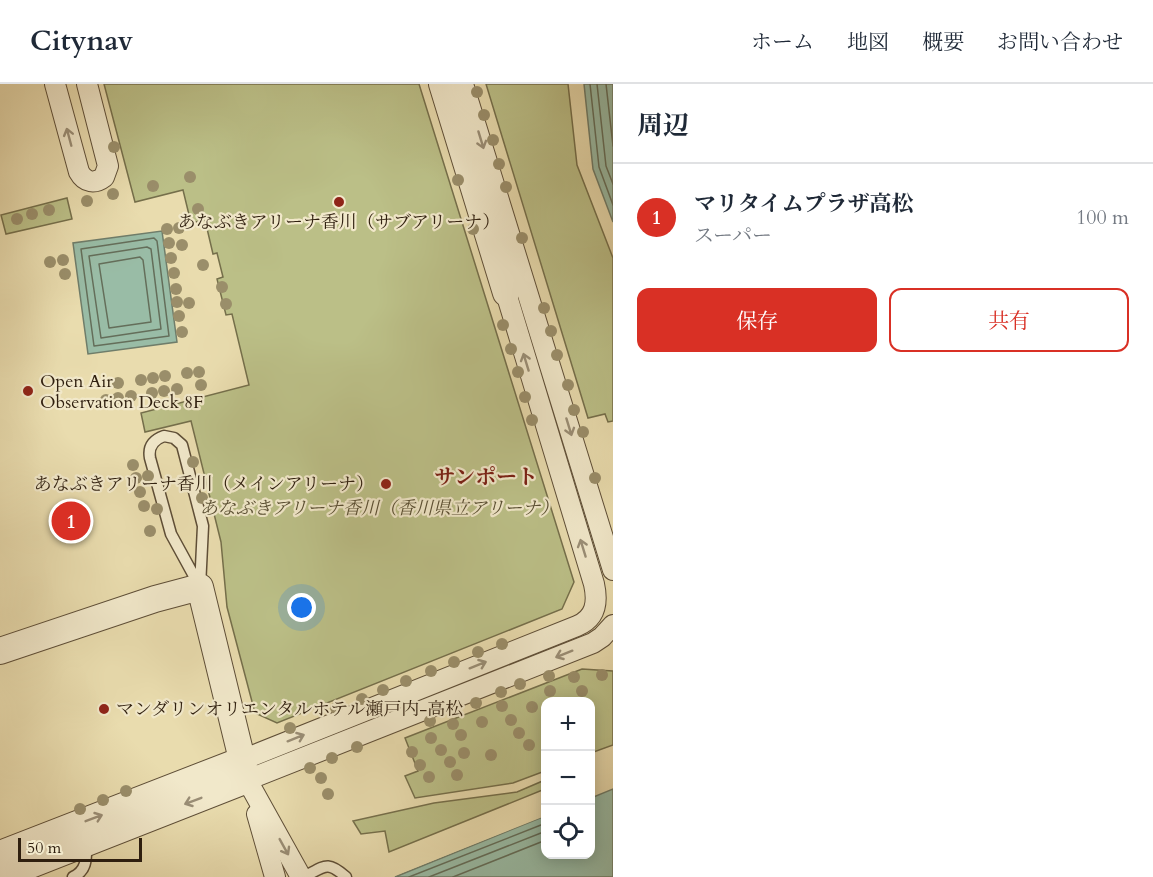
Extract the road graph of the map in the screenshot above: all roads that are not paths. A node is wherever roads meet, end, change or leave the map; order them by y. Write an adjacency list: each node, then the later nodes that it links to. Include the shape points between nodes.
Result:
1 (55, 84): 2 (street, one-way to 1, via 108,166 104,177 94,182 85,180 79,172)
2 (87, 84)
3 (442, 84): 5 (street)
4 (463, 84): 6 (street, one-way to 6)
5 (506, 293): 8 (street, one-way to 5, via 596,606 594,584)
6 (613, 570)
7 (200, 587): 7 (lane, via 171,534 150,458 152,444 164,436 182,445 203,525); 10 (street, via 155,598); 11 (street)
8 (590, 617): 9 (lane); 11 (street, one-way to 8)
9 (612, 630): 11 (street, one-way to 11, via 594,643)
10 (0, 651)
11 (245, 770): 12 (street, one-way to 12); 13 (street, one-way to 11); 16 (street); 17 (street, one-way to 17)
12 (86, 843): 14 (street); 15 (lane, via 83,871)
13 (0, 855)
14 (0, 877)
15 (73, 877)
16 (275, 877)
17 (302, 877): 18 (lane, via 325,866 334,867)
18 (346, 877)

